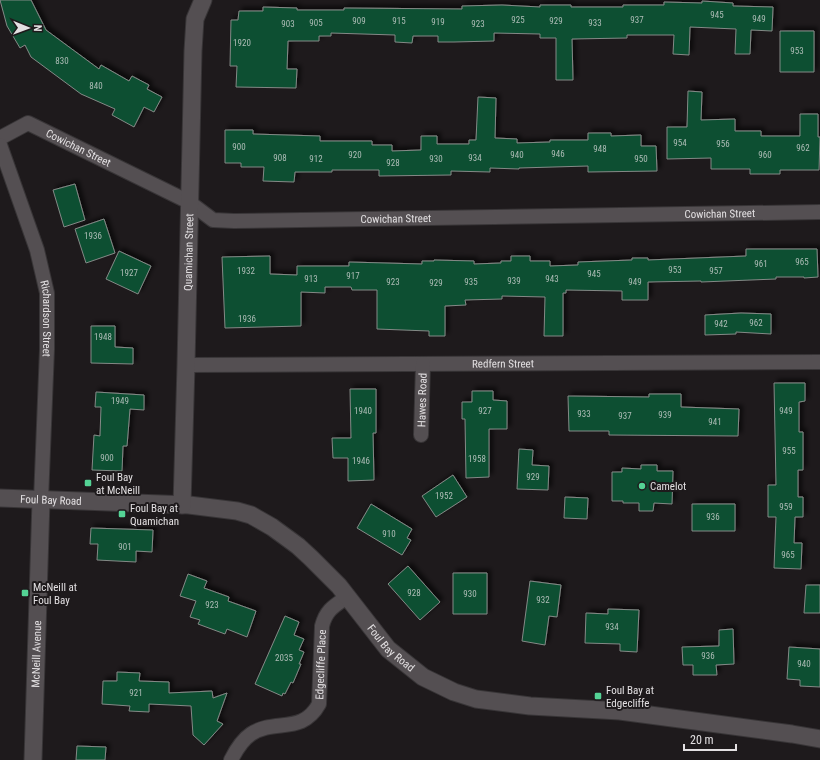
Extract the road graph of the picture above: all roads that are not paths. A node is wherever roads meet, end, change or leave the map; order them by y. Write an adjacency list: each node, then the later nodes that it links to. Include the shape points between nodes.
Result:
1 (203, 0): 4 (street, Quamichan Street, via 195,19)
2 (0, 138): 4 (street, Cowichan Street, via 28,123)
3 (0, 145): 11 (street, Richardson Street, via 37,250 47,293)
4 (189, 202): 5 (street, Cowichan Street, via 213,220 234,221); 8 (street, Quamichan Street)
5 (820, 212)
6 (820, 362): 7 (street, Redfern Street)
7 (423, 364): 8 (street, Redfern Street); 9 (street, Hawes Road)
8 (186, 365): 12 (street, Quamichan Street)
9 (421, 435)
10 (0, 498): 11 (street, Foul Bay Road)
11 (41, 500): 12 (street, Foul Bay Road); 15 (street, McNeill Avenue)
12 (182, 505): 13 (street, Foul Bay Road, via 237,511 261,520 298,546)
13 (347, 597): 14 (street, Foul Bay Road, via 388,649 423,677 476,699 522,705 620,711); 16 (street, Edgecliffe Place, via 329,610 324,617 319,704 314,712 302,721 268,727 252,733 245,738)
14 (820, 739)
15 (33, 760)
16 (230, 760)

